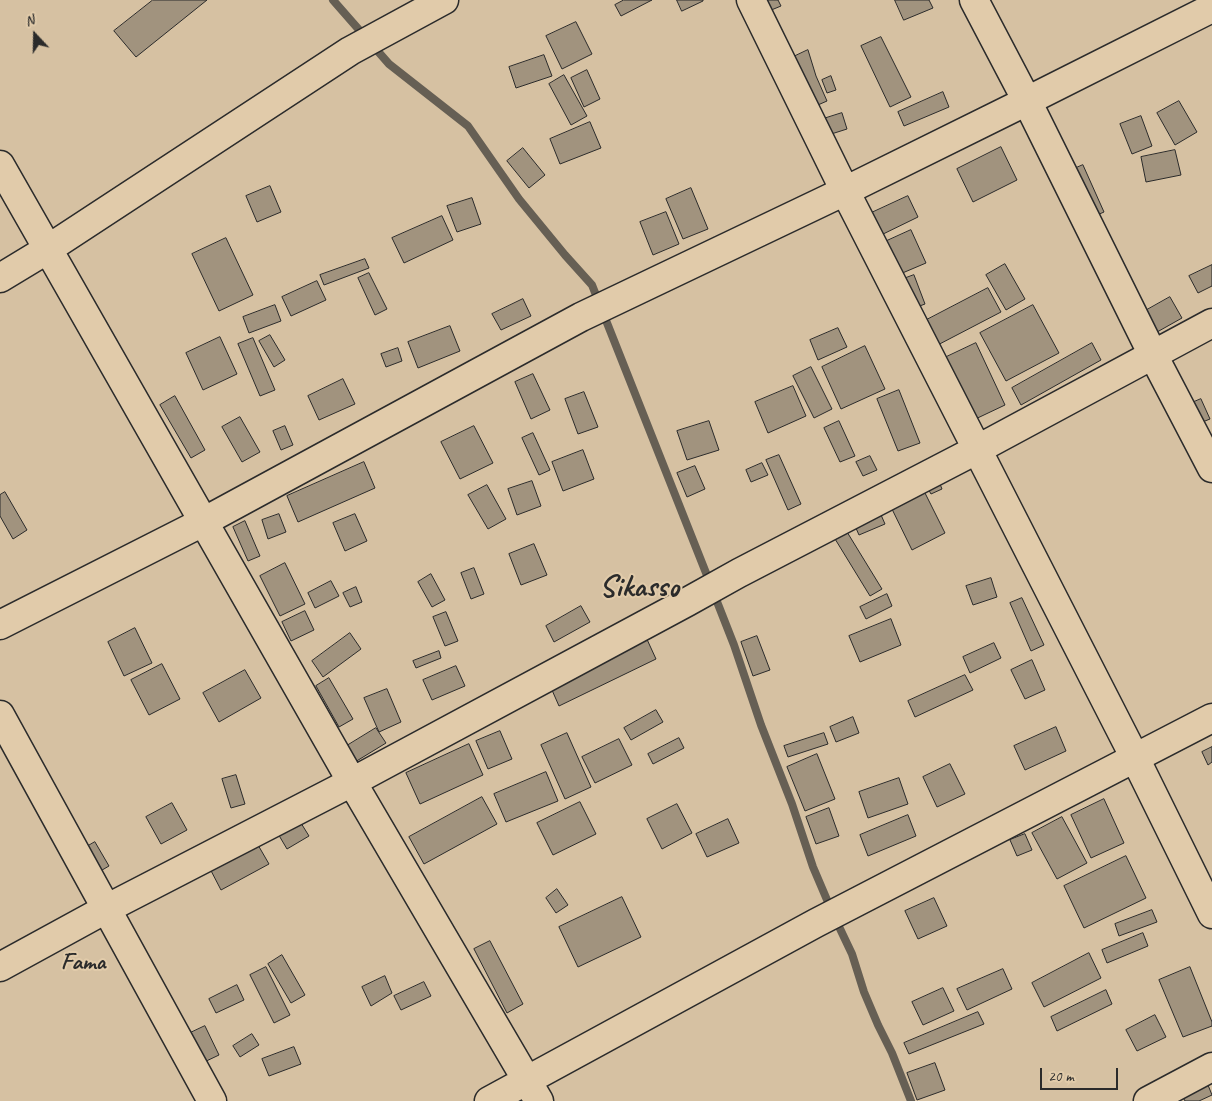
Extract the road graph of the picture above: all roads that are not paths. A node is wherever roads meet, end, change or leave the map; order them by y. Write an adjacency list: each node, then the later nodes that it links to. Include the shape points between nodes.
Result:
1 (444, 0): 8 (street, via 350,51)
2 (751, 0): 7 (street)
3 (974, 0): 5 (street)
4 (1212, 8): 5 (street)
5 (1027, 101): 7 (street); 11 (street)
6 (0, 165): 8 (street)
7 (845, 191): 12 (street); 14 (street, via 580,317)
8 (48, 250): 9 (street); 14 (street)
9 (0, 278)
10 (1212, 323): 11 (street)
11 (1153, 355): 12 (street); 13 (street)
12 (978, 449): 18 (street); 19 (street, via 739,573)
13 (1212, 468)
14 (203, 522): 15 (street); 19 (street)
15 (0, 625)
16 (0, 715): 20 (street)
17 (1212, 718): 18 (street)
18 (1134, 758): 21 (street); 24 (street, via 816,922)
19 (352, 782): 20 (street); 24 (street)
20 (106, 910): 22 (street); 25 (street)
21 (1212, 914)
22 (0, 967)
23 (1212, 1067): 27 (street)
24 (533, 1090): 26 (street)
25 (212, 1101)
26 (489, 1101)
27 (1148, 1101)

